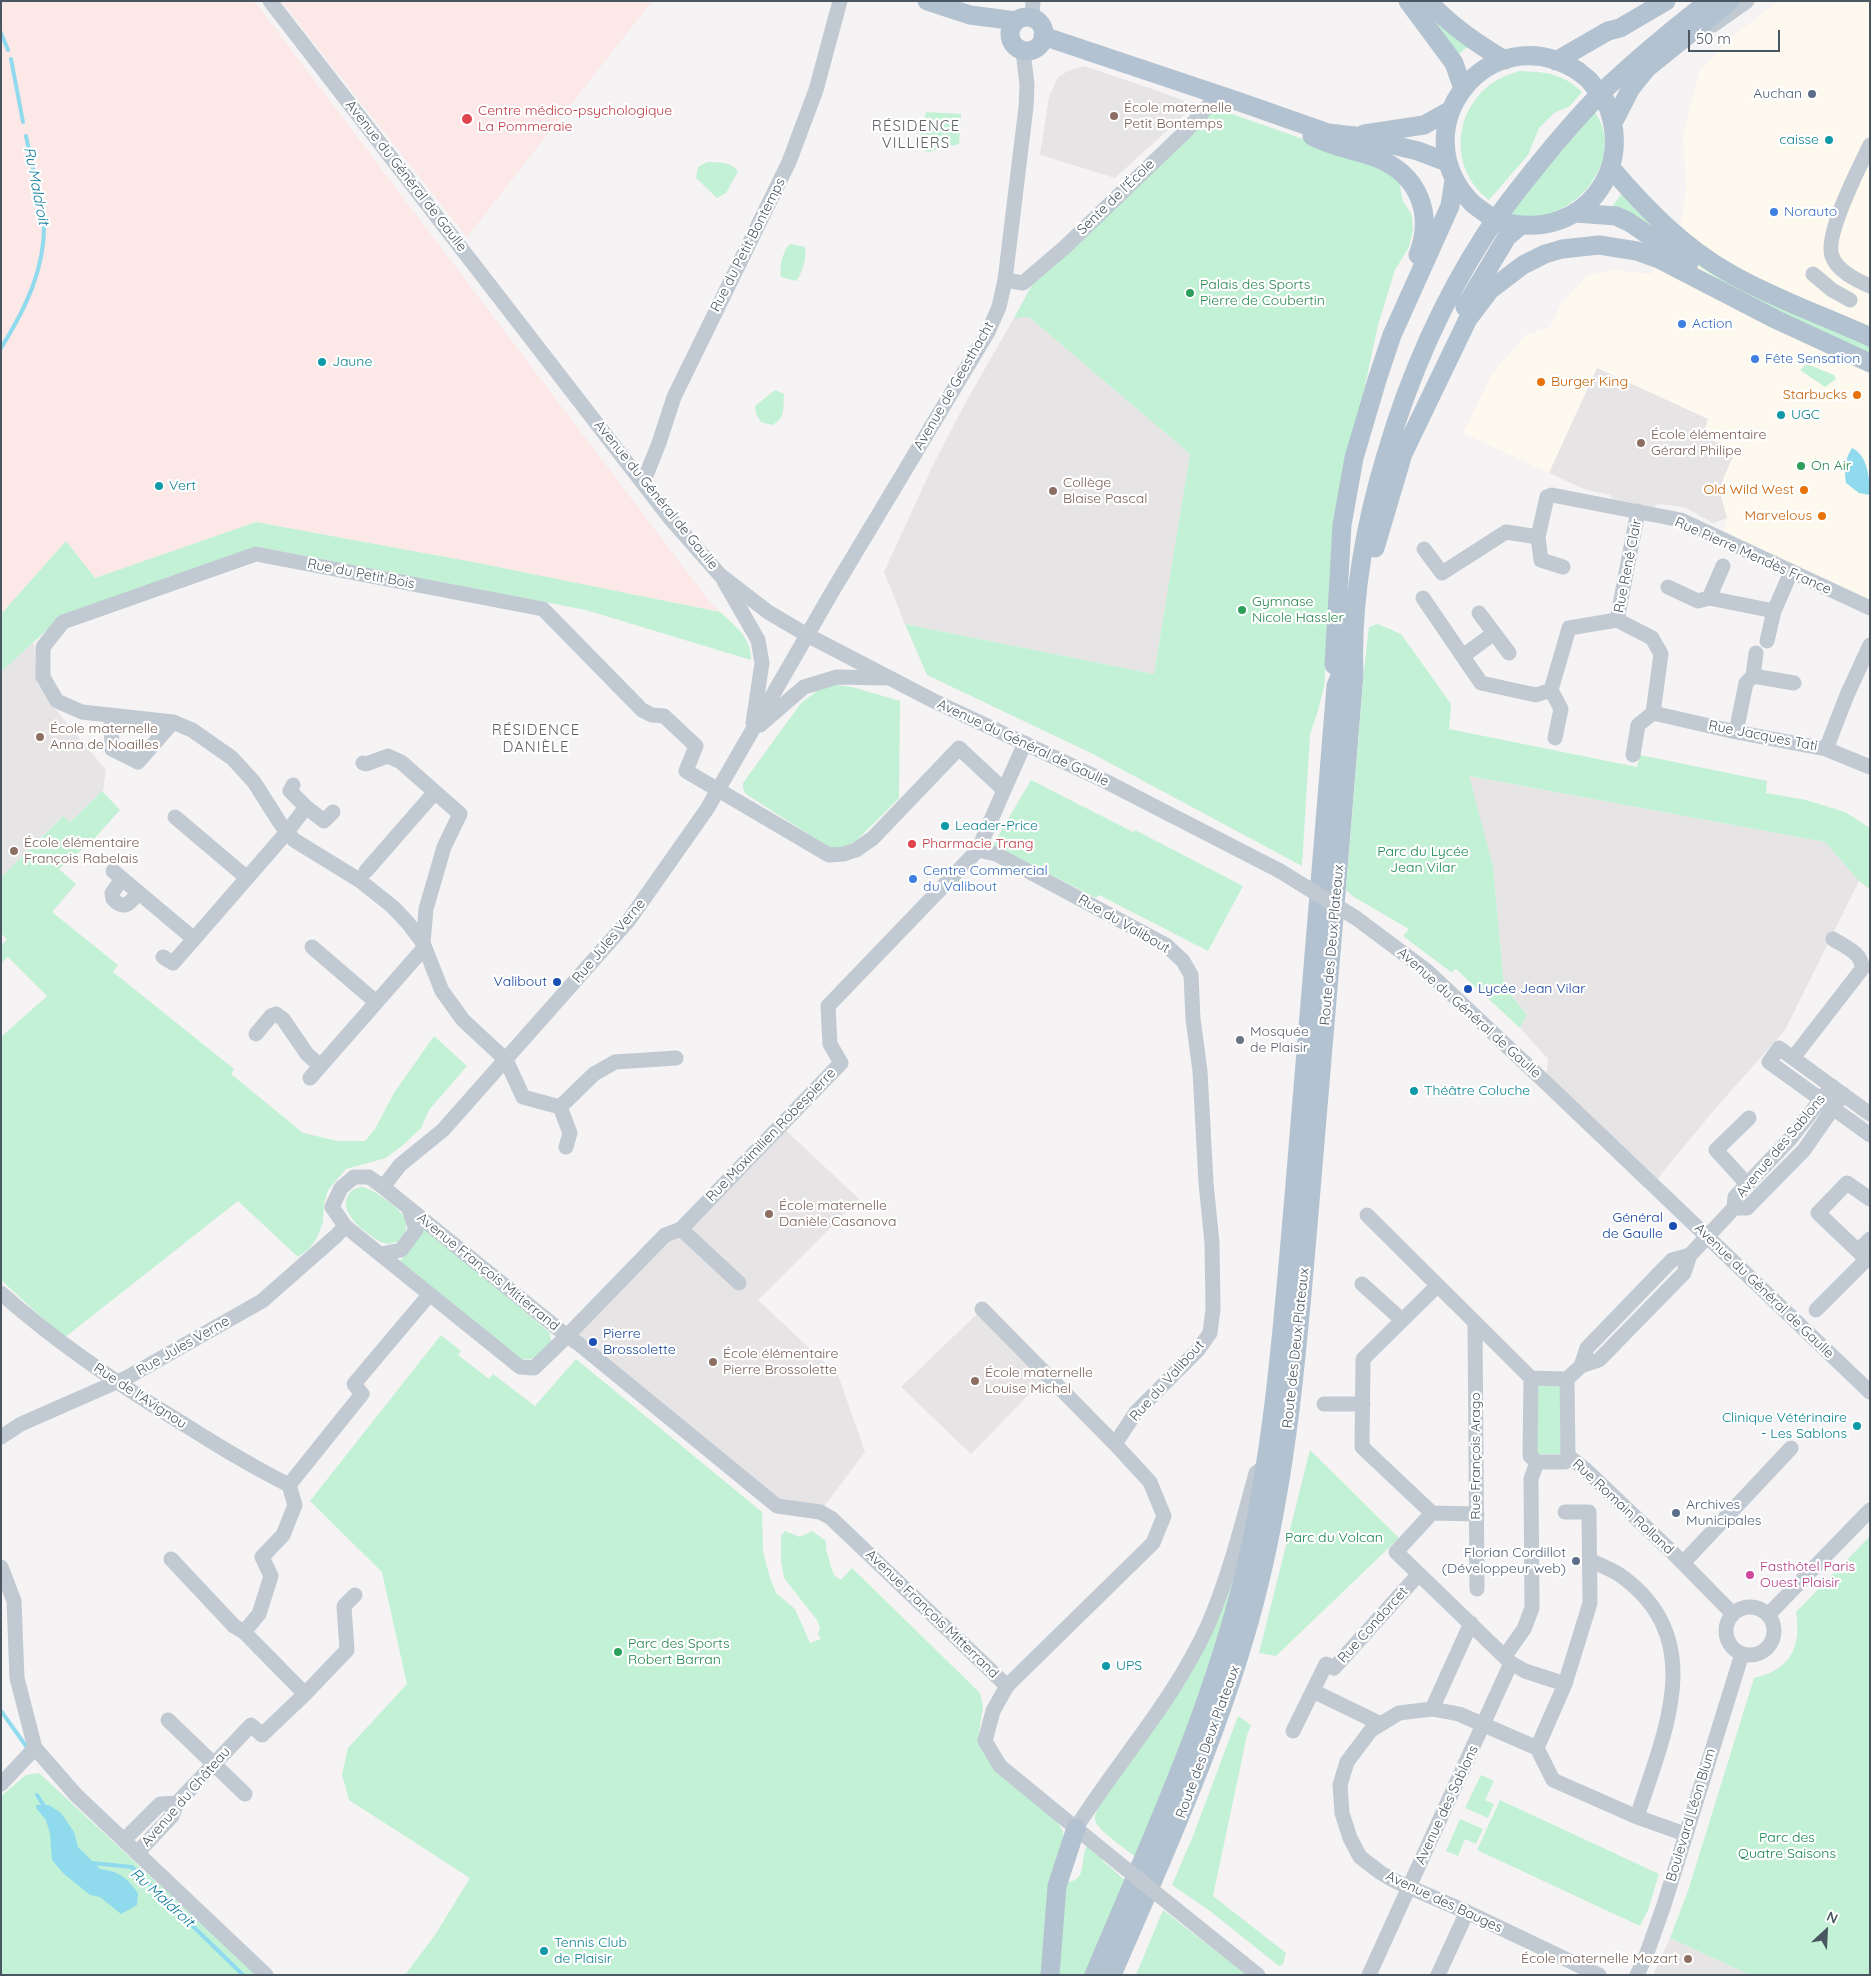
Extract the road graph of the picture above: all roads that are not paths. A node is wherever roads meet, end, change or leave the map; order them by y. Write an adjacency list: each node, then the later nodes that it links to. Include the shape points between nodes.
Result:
1 (270, 1): 40 (street, Avenue du Général de Gaulle)
2 (840, 1): 40 (street, Rue du Petit Bontemps, via 816,90 786,169 674,397)
3 (927, 1): 12 (main road, via 970,15)
4 (1408, 1): 19 (main road, via 1454,63)
5 (1428, 1): 17 (main road, via 1476,43)
6 (1649, 1): 13 (street)
7 (1666, 1): 13 (main road, via 1620,28)
8 (1694, 1): 66 (main road, Route des Deux Plateaux, via 1608,73 1551,134 1495,204 1441,292 1409,357 1368,483 1355,544 1341,674)
9 (1710, 1): 62 (main road, Route des Deux Plateaux, via 1614,80 1566,131 1504,208 1449,296 1418,359 1376,487 1363,548 1356,606 1352,646)
10 (1730, 1): 16 (main road)
11 (1747, 1): 16 (street, via 1681,49)
12 (1023, 19): 14 (main road, via 1041,25); 15 (main road, via 1014,45)
13 (1608, 31): 18 (main road)
14 (1043, 36): 15 (main road, via 1034,50); 20 (main road)
15 (1023, 51): 32 (street, Avenue de Geesthacht, via 1026,107)
16 (1668, 52): 23 (main road, via 1647,68 1632,88)
17 (1505, 60): 18 (main road, via 1530,56); 19 (main road, via 1478,74)
18 (1556, 60): 23 (main road, bridge, via 1589,80 1605,100)
19 (1463, 89): 21 (main road)
20 (1218, 95): 22 (main road); 32 (street, Sente de l'École, via 1186,131 1052,258 1023,283)
21 (1451, 110): 24 (main road, via 1424,125); 26 (main road, via 1445,136)
22 (1293, 122): 24 (main road, via 1328,133); 36 (main road, via 1327,144 1376,158 1394,168 1409,181 1421,201 1424,237 1392,319)
23 (1614, 124): 27 (main road)
24 (1356, 136): 26 (main road, via 1418,151)
25 (1870, 145): 33 (street, via 1847,195 1830,248 1832,257 1846,274)
26 (1447, 162): 28 (main road)
27 (1611, 168): 29 (main road, via 1597,193); 37 (main road, via 1657,218 1730,273)
28 (1454, 180): 30 (main road, bridge, via 1473,204); 36 (main road, via 1450,206)
29 (1576, 212): 30 (main road, via 1549,224); 34 (main road, via 1616,216 1629,222)
30 (1511, 224): 39 (main road, via 1507,237 1456,321 1438,359)
31 (1813, 274): 35 (street)
32 (1006, 280): 56 (street, Avenue de Geesthacht, via 988,332)
33 (1870, 286)
34 (1735, 298): 38 (main road); 39 (main road, via 1637,251 1583,246 1546,254 1523,264 1490,290 1468,318)
35 (1850, 300)
36 (1392, 335): 66 (main road, via 1354,458 1342,525)
37 (1870, 337)
38 (1870, 363)
39 (1401, 458): 62 (main road, via 1375,550 1362,647)
40 (643, 483): 47 (street, Avenue du Général de Gaulle)
41 (1638, 511): 42 (street, Rue Pierre Mendès France, via 1552,495 1547,497); 46 (street, Rue Pierre Mendès France, via 1681,520); 54 (street, Rue René Clair)
42 (1538, 537): 43 (street, via 1506,532 1442,573); 45 (street, via 1541,560)
43 (1424, 549)
44 (1723, 566): 50 (street)
45 (1563, 567)
46 (1791, 572): 51 (street, Rue Pierre Mendès France); 52 (street)
47 (720, 575): 56 (street, Avenue du Général de Gaulle, via 768,612); 71 (street, via 758,640 762,663)
48 (1668, 587): 50 (street, via 1698,601)
49 (1423, 598): 61 (street)
50 (1709, 598): 52 (street)
51 (1870, 608)
52 (1774, 611): 57 (street)
53 (1480, 613): 55 (street)
54 (1617, 620): 67 (street, via 1569,628); 68 (street, via 1652,638 1661,654)
55 (1494, 633): 59 (street); 61 (street)
56 (807, 635): 64 (street, Avenue du Général de Gaulle); 71 (street, Rue Jules Verne)
57 (1767, 641)
58 (1870, 645): 75 (street)
59 (1509, 653)
60 (1756, 653): 63 (street)
61 (1463, 656): 67 (street, via 1481,683 1536,695)
62 (1354, 674): 190 (main road, Route des Deux Plateaux, via 1292,1405 1276,1503 1243,1645 1226,1698 1185,1806)
63 (1753, 676): 65 (street); 72 (street, via 1746,683)
64 (888, 678): 71 (street, via 837,677 804,687); 74 (street, Avenue du Général de Gaulle)
65 (1794, 682)
66 (1336, 686): 145 (main road, Route des Deux Plateaux, via 1284,1313)
67 (1552, 690): 73 (street, via 1561,710)
68 (1653, 713): 72 (street, Rue Jacques Tati); 76 (street, via 1638,725)
69 (111, 716): 70 (street, Rue du Petit Bois); 70 (street, via 112,749 138,762); 80 (street, Rue du Petit Bois, via 82,712 57,701 43,677 43,647 63,622 256,554 543,609 642,710 664,716 696,746 686,771)
70 (173, 722): 86 (street, Rue du Petit Bois, via 192,730 232,758 254,782)
71 (752, 732): 80 (street, Rue Jules Verne)
72 (1736, 732): 75 (street, Rue Jacques Tati)
73 (1555, 738)
74 (1025, 743): 81 (street); 120 (street, Avenue du Général de Gaulle, bridge, via 1280,871 1356,918 1427,971)
75 (1826, 749): 78 (street, Rue Jacques Tati)
76 (1633, 755)
77 (363, 763): 82 (street, via 388,756 401,762)
78 (1870, 768)
79 (293, 784): 83 (street, via 290,791)
80 (718, 789): 81 (street, via 829,855 856,850 873,838 959,748); 102 (street, Rue Jules Verne, via 629,920)
81 (1004, 790): 87 (street)
82 (435, 792): 88 (street); 91 (street, via 460,814 444,847)
83 (306, 807): 84 (street, via 324,821); 86 (street)
84 (333, 812)
85 (175, 817): 89 (street)
86 (287, 832): 89 (street); 92 (street, Rue du Petit Bois, via 294,840 359,880)
87 (978, 850): 119 (street, Rue Maximilien Robespierre, via 828,1006 830,1044 841,1063); 141 (street, Rue du Valibout, via 996,854 1166,945 1191,974 1212,1243 1210,1333 1198,1350 1136,1412)
88 (366, 871)
89 (247, 878): 94 (street)
90 (138, 892): 90 (street, via 118,875 112,893 118,904 130,904); 94 (street)
91 (426, 910): 92 (street); 95 (street)
92 (408, 923): 95 (street, Rue du Petit Bois)
93 (1833, 938): 101 (street, via 1860,957 1862,969)
94 (194, 939): 97 (street, via 173,963)
95 (423, 945): 98 (street); 102 (street, Rue du Petit Bois, via 442,991 463,1020)
96 (312, 947): 98 (street)
97 (163, 957)
98 (376, 1002): 103 (street)
99 (256, 1034): 103 (street, via 271,1016 272,1008)
100 (676, 1058): 107 (street, via 614,1062 594,1074)
101 (1793, 1058): 105 (street); 106 (street, via 1779,1048 1769,1062)
102 (506, 1060): 107 (street, via 523,1097); 113 (street, Rue Jules Verne, via 443,1130 400,1165)
103 (320, 1066): 104 (street)
104 (310, 1078)
105 (1837, 1090): 106 (street, Avenue des Sablons); 108 (street)
106 (1827, 1104): 110 (street); 112 (street, Avenue des Sablons); 115 (street, Avenue des Sablons, via 1804,1150 1747,1208)
107 (560, 1107): 111 (street, via 570,1133)
108 (1870, 1114)
109 (1749, 1118): 112 (street, via 1716,1150)
110 (1870, 1136)
111 (566, 1147)
112 (1747, 1184): 115 (street, Avenue des Sablons, via 1735,1197)
113 (383, 1187): 116 (street, Avenue François Mitterrand); 118 (street, Avenue François Mitterrand, via 369,1177 354,1176 341,1188 332,1207)
114 (1870, 1199): 122 (street, via 1847,1183 1818,1213)
115 (1734, 1208): 120 (street, Avenue des Sablons)
116 (409, 1209): 123 (street, Avenue François Mitterrand, via 416,1230 401,1250); 133 (street, Avenue François Mitterrand)
117 (1367, 1215): 126 (street)
118 (345, 1226): 123 (street, Avenue François Mitterrand); 136 (street, Rue Jules Verne, via 262,1301)
119 (681, 1229): 124 (street); 133 (street, Rue Maximilien Robespierre, via 666,1235)
120 (1708, 1238): 135 (street, Avenue des Sablons, via 1690,1255 1672,1260 1587,1348 1581,1366); 137 (street, Avenue du Général de Gaulle)
121 (1870, 1239): 122 (street)
122 (1858, 1251): 130 (street, via 1866,1260)
123 (381, 1254): 128 (street, Avenue François Mitterrand)
124 (739, 1283)
125 (1362, 1284): 131 (street)
126 (1437, 1286): 131 (street); 132 (street)
127 (1, 1293): 136 (street, Rue de l'Avignou, via 55,1339)
128 (429, 1295): 133 (street, Avenue François Mitterrand, via 520,1367 534,1368); 146 (street, via 354,1384 362,1394)
129 (982, 1309): 141 (street)
130 (1816, 1310)
131 (1402, 1320): 139 (street, via 1363,1360)
132 (1475, 1322): 134 (street); 150 (street, Rue François Arago)
133 (567, 1336): 165 (street, Avenue François Mitterrand, via 777,1506 820,1512 831,1518)
134 (1531, 1378): 135 (street); 144 (street, via 1530,1456)
135 (1567, 1379): 143 (street, Rue Romain Rolland)
136 (116, 1382): 140 (street, Rue Jules Verne, via 21,1424); 146 (street, Rue de l'Avignou, via 255,1468)
137 (1870, 1392)
138 (1324, 1404): 139 (street)
139 (1362, 1404): 149 (street, via 1362,1447)
140 (1, 1437)
141 (1115, 1444): 165 (street, via 1150,1482 1164,1516 1152,1542)
142 (1791, 1448): 153 (street)
143 (1568, 1456): 144 (street, via 1565,1462); 153 (street, Rue Romain Rolland)
144 (1537, 1462): 163 (street, Avenue des Sablons, via 1531,1479 1532,1608)
145 (1266, 1464): 180 (street, Route des Deux Plateaux, via 1256,1474 1228,1573 1207,1626 1150,1723); 189 (main road, Route des Deux Plateaux, via 1244,1573 1212,1686 1170,1798)
146 (289, 1485): 161 (street, via 295,1505 284,1535 262,1557 271,1576 259,1614)
147 (1870, 1510): 159 (street)
148 (1565, 1512): 152 (street, via 1589,1512)
149 (1432, 1513): 150 (street); 155 (street, via 1396,1552)
150 (1476, 1514): 156 (street, Rue François Arago)
151 (171, 1559): 161 (street, via 234,1626)
152 (1590, 1560): 164 (street, via 1590,1603); 179 (street, via 1622,1576 1637,1588 1660,1617 1670,1640 1675,1674 1670,1714)
153 (1683, 1563): 158 (street, Rue Romain Rolland)
154 (1, 1567): 173 (street, via 14,1601 17,1678)
155 (1418, 1575): 160 (street); 166 (street, Rue Condorcet, via 1334,1668 1326,1664)
156 (1477, 1589)
157 (355, 1595): 167 (street, via 344,1606 346,1650)
158 (1733, 1614): 159 (street, via 1739,1609 1754,1607); 162 (street, via 1728,1620 1726,1636 1734,1650)
159 (1768, 1615): 162 (street, via 1774,1629 1771,1644 1758,1654)
160 (1471, 1623): 163 (street); 168 (street)
161 (244, 1632): 167 (street)
162 (1742, 1654): 181 (street, Boulevard Léon Blum)
163 (1508, 1659): 164 (street, via 1525,1670); 170 (street, Avenue des Sablons)
164 (1565, 1684): 174 (street)
165 (1007, 1686): 180 (street, Avenue François Mitterrand, via 993,1711 985,1741 1000,1766)
166 (1313, 1690): 171 (street); 172 (street, Rue Condorcet)
167 (306, 1694): 175 (street, Avenue du Château, via 262,1735 251,1725)
168 (1432, 1709): 170 (street, Avenue des Bauges); 171 (street, Avenue des Bauges, via 1399,1713)
169 (168, 1720): 175 (street)
170 (1477, 1721): 174 (street, Avenue des Bauges); 184 (street, Avenue des Sablons)
171 (1381, 1724): 184 (street, Avenue des Bauges, via 1372,1730 1347,1762 1340,1785 1342,1813 1360,1857 1395,1882)
172 (1293, 1731)
173 (35, 1748): 176 (street); 182 (street, via 76,1795)
174 (1536, 1748): 179 (street, via 1553,1780)
175 (215, 1764): 177 (street); 178 (street, Avenue du Château)
176 (1, 1784)
177 (245, 1794)
178 (177, 1803): 182 (street, via 160,1804); 183 (street, Avenue du Château, via 172,1816)
179 (1636, 1816): 181 (street)
180 (1076, 1828): 188 (main road, via 1057,1886); 191 (street, Avenue François Mitterrand, bridge)
181 (1685, 1834): 195 (street, Boulevard Léon Blum, via 1664,1905)
182 (124, 1840): 183 (street)
183 (137, 1853): 187 (street)
184 (1410, 1887): 185 (street, Avenue des Bauges); 192 (street, Avenue des Sablons)
185 (1467, 1912): 186 (street, Avenue des Bauges); 193 (street)
186 (1573, 1969): 194 (street, Avenue des Bauges)
187 (266, 1975)
188 (1050, 1975)
189 (1094, 1975)
190 (1112, 1975)
191 (1258, 1975)
192 (1369, 1975)
193 (1438, 1975)
194 (1600, 1975)
195 (1637, 1975)

